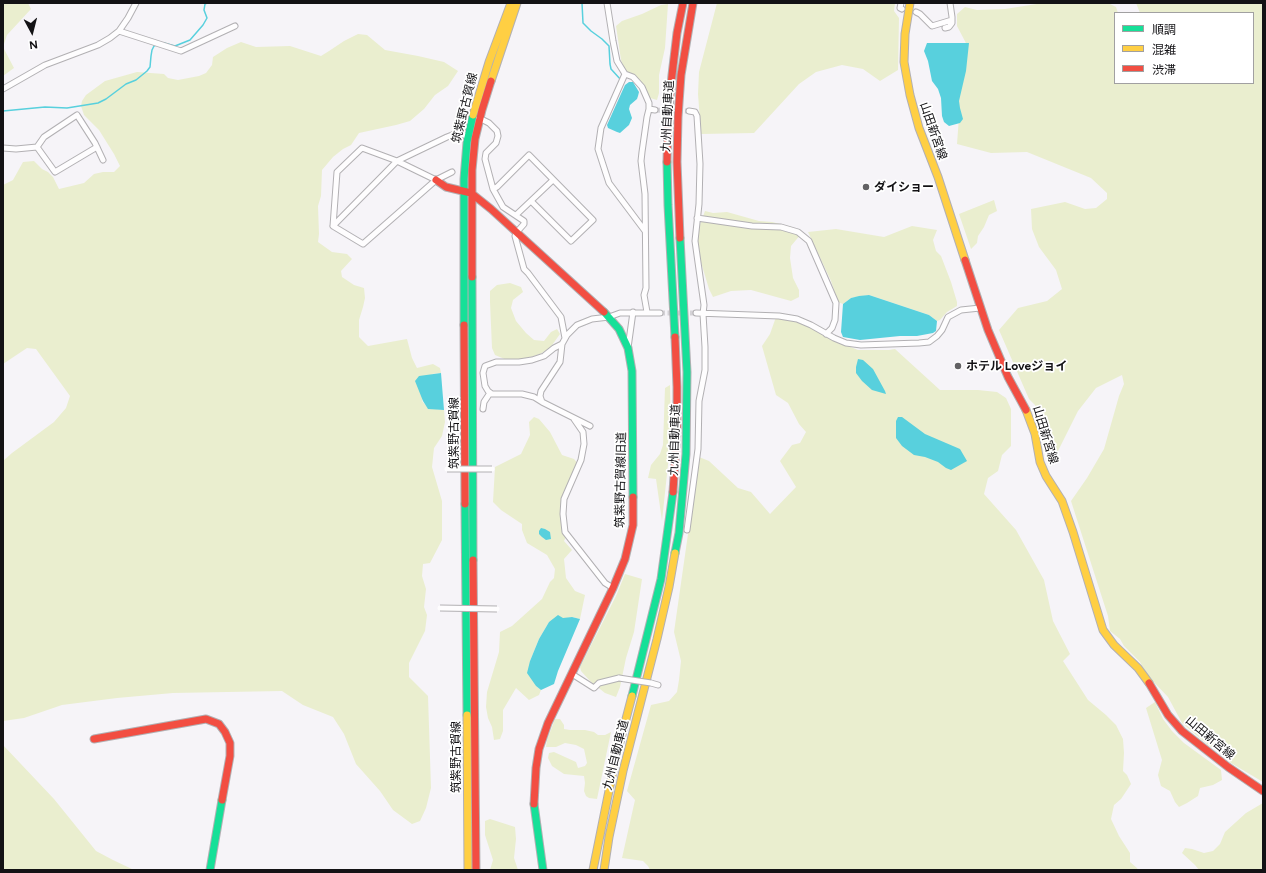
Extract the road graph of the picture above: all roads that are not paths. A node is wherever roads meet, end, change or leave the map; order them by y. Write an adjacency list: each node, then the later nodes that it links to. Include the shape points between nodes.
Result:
1 (136, 3): 13 (street)
2 (511, 3): 18 (main road, 筑紫野古賀線, via 483,79)
3 (517, 3): 17 (main road, 筑紫野古賀線)
4 (606, 3): 14 (street, via 617,61)
5 (683, 3): 65 (main road, 九州自動車道, via 672,75 667,160 677,387 674,482 661,579 615,761)
6 (693, 3): 66 (main road, 九州自動車道, via 681,75 677,154 687,372 684,483 669,587 623,771)
7 (910, 3): 35 (main road, 山田新宮線, via 904,62 910,95)
8 (950, 3): 10 (street)
9 (916, 12): 10 (street, via 932,26)
10 (952, 20): 12 (street, via 949,27)
11 (235, 26): 13 (street, via 181,52)
12 (945, 28)
13 (119, 31): 15 (street, via 98,45 45,65)
14 (625, 74): 33 (street, via 633,77 642,87 652,109 647,117 641,157); 33 (street, via 601,128 598,149 610,184)
15 (3, 89)
16 (689, 111): 31 (street, via 695,112 697,116 700,164)
17 (479, 118): 27 (street, via 494,126 498,136 496,143 486,153 485,159); 28 (main road, 筑紫野古賀線)
18 (468, 136): 23 (street, via 457,133); 28 (main road, 筑紫野古賀線)
19 (37, 147): 20 (street, via 55,172); 20 (street, via 44,137 77,115); 21 (street)
20 (97, 147): 22 (street)
21 (3, 148)
22 (103, 160)
23 (397, 161): 25 (street); 32 (street); 32 (street, via 362,148 337,172)
24 (452, 172): 25 (street)
25 (436, 180): 28 (main road, via 446,187); 32 (street, via 363,244)
26 (553, 180): 27 (street, via 529,154); 29 (street); 29 (street, via 593,220 571,241)
27 (493, 188): 30 (street, via 503,207)
28 (468, 193): 34 (main road, 筑紫野古賀線旧道, via 492,209); 62 (main road, 筑紫野古賀線, via 464,413); 63 (main road, 筑紫野古賀線)
29 (531, 200): 30 (street)
30 (516, 215): 34 (street, via 524,224)
31 (697, 218): 40 (street, via 695,241); 42 (street, via 752,226 781,227 798,232 809,241 836,303 835,320)
32 (333, 226)
33 (645, 231): 37 (street, via 644,295)
34 (516, 233): 41 (main road, 筑紫野古賀線旧道); 43 (street, via 524,269 561,317)
35 (980, 308): 42 (street, via 961,310 948,317 937,336 929,342 919,344 861,345 846,343); 60 (main road, 山田新宮線, via 1008,377 1025,406 1035,434 1040,462 1062,501 1103,630 1114,645 1138,668 1182,731)
36 (633, 312): 37 (street); 41 (street); 45 (street)
37 (647, 312): 38 (street)
38 (660, 313)
39 (696, 313): 40 (street)
40 (703, 314): 42 (street, via 779,316 797,319); 53 (street, via 705,370 699,400 698,449)
41 (609, 317): 43 (street, via 592,319 577,325); 45 (main road, 筑紫野古賀線旧道, via 619,329)
42 (826, 334)
43 (565, 338): 44 (street)
44 (562, 344): 46 (street, via 544,356 532,360 496,362 485,366 485,386); 47 (street, via 560,362 542,391)
45 (628, 348): 54 (main road, 筑紫野古賀線旧道, via 633,405 632,524 625,559)
46 (490, 392): 47 (street, via 522,394); 48 (street)
47 (542, 402): 49 (street)
48 (483, 409)
49 (574, 418): 50 (street); 54 (street, via 583,432 584,444 564,499 565,532 606,583)
50 (590, 426)
51 (447, 469): 52 (street, bridge)
52 (492, 469)
53 (687, 530)
54 (613, 588): 57 (main road, 筑紫野古賀線旧道)
55 (440, 608): 56 (street, bridge)
56 (497, 609)
57 (572, 674): 58 (street, bridge, via 594,688 599,682 619,678); 64 (main road, 筑紫野古賀線旧道, via 548,723 536,768 534,801)
58 (658, 685)
59 (94, 739): 61 (main road, via 191,721 206,720 219,724 230,743 230,756)
60 (1263, 791)
61 (210, 870)
62 (468, 870)
63 (476, 870)
64 (543, 870)
65 (593, 870)
66 (604, 870)

